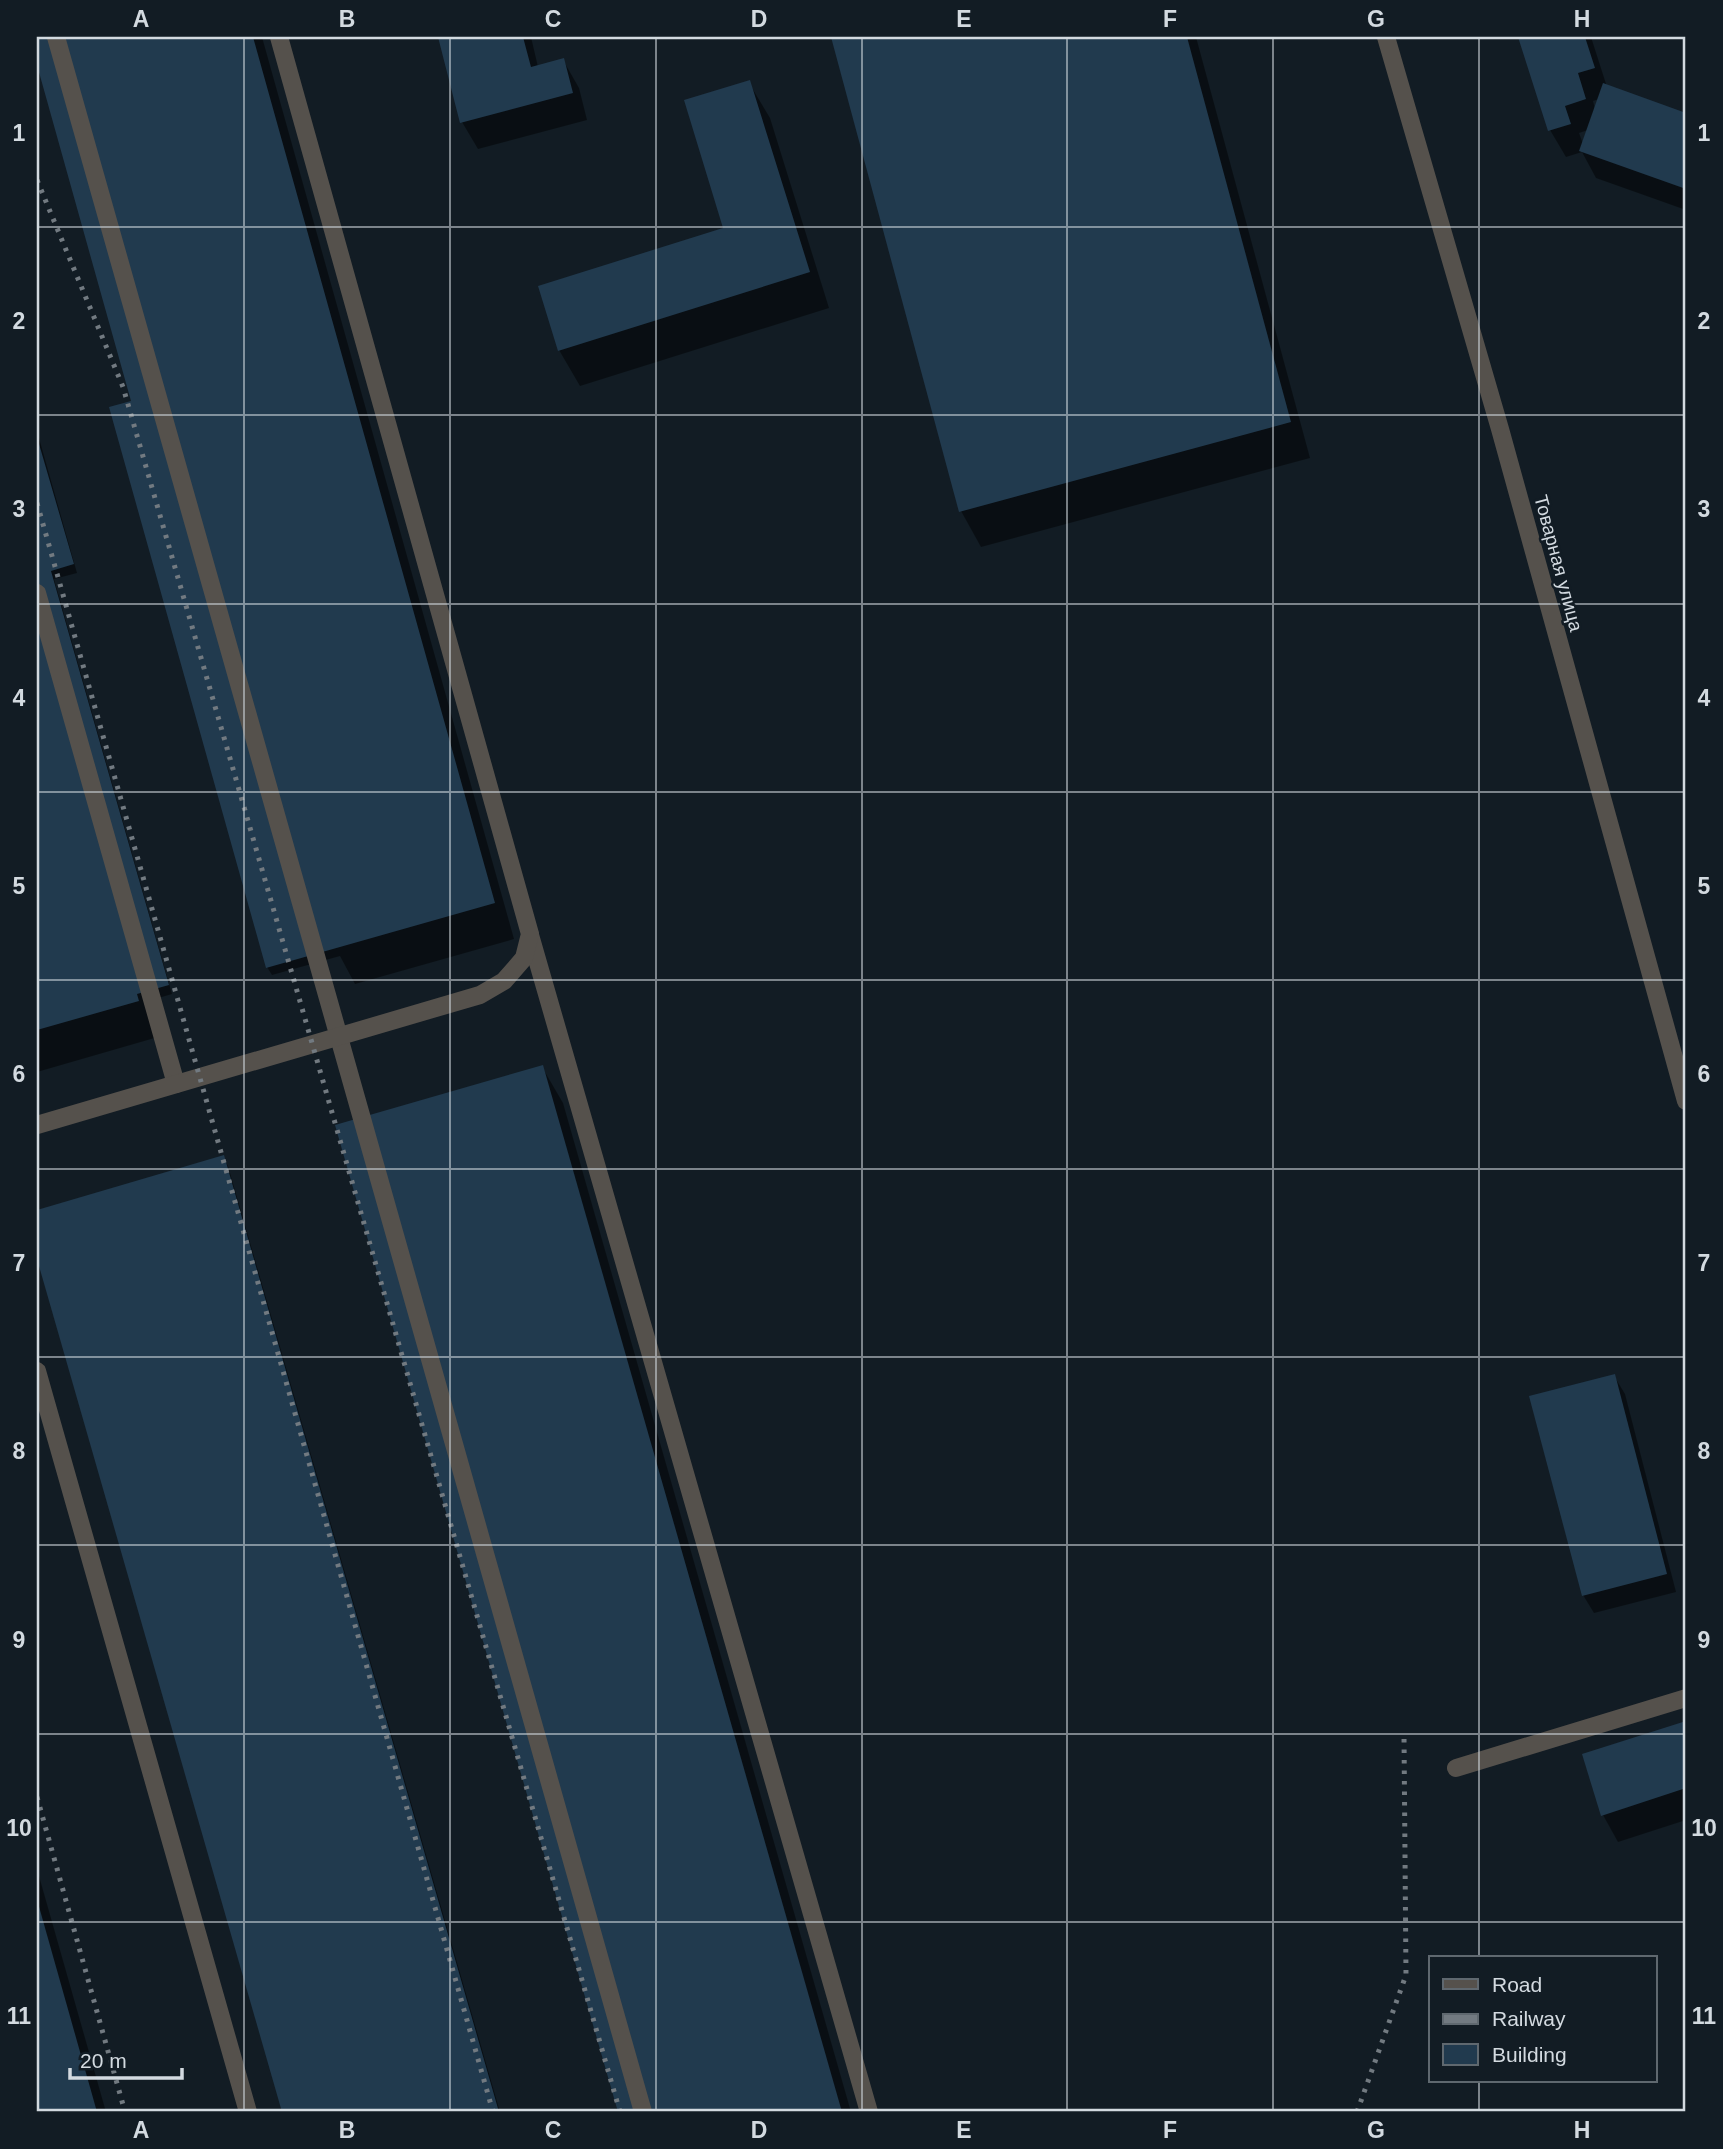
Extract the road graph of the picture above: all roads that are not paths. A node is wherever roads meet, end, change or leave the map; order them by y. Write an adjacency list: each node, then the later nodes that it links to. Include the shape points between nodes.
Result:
1 (56, 37): 6 (street)
2 (279, 37): 5 (street)
3 (1386, 37): 8 (street, Товарная улица)
4 (37, 593): 7 (street)
5 (530, 934): 6 (street, via 524,958 504,981 480,995); 15 (street)
6 (338, 1037): 7 (street); 14 (street)
7 (176, 1084): 9 (street)
8 (1686, 1101)
9 (37, 1125)
10 (37, 1371): 13 (street)
11 (1686, 1698): 12 (street)
12 (1456, 1768)
13 (248, 2112)
14 (643, 2112)
15 (869, 2112)

